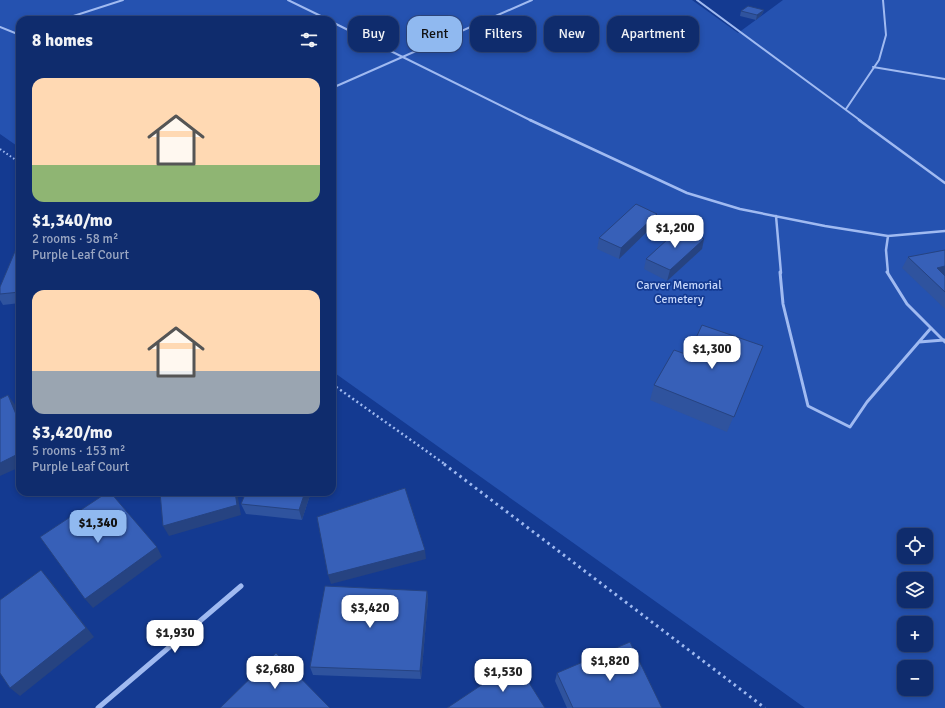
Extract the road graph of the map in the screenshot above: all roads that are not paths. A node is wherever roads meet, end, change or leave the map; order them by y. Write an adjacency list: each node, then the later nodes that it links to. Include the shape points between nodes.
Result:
1 (123, 0): 6 (lane)
2 (288, 0): 7 (lane)
3 (532, 0): 11 (lane)
4 (697, 0): 15 (lane)
5 (883, 0): 12 (lane, via 886,35)
6 (73, 16)
7 (321, 16)
8 (336, 24): 11 (lane)
9 (0, 26): 10 (lane)
10 (16, 34)
11 (404, 57): 14 (lane); 17 (lane, via 553,131 687,193)
12 (873, 67): 13 (lane); 15 (lane)
13 (945, 79)
14 (336, 86)
15 (846, 109): 16 (lane)
16 (945, 182)
17 (776, 216): 19 (lane); 22 (lane, via 782,304 808,406 850,427 866,402)
18 (945, 231): 19 (lane)
19 (888, 236): 20 (lane, via 887,272 907,304)
20 (931, 328): 21 (lane); 22 (lane)
21 (945, 341): 22 (lane)
22 (919, 342)
23 (241, 586): 24 (street)
24 (98, 708)

